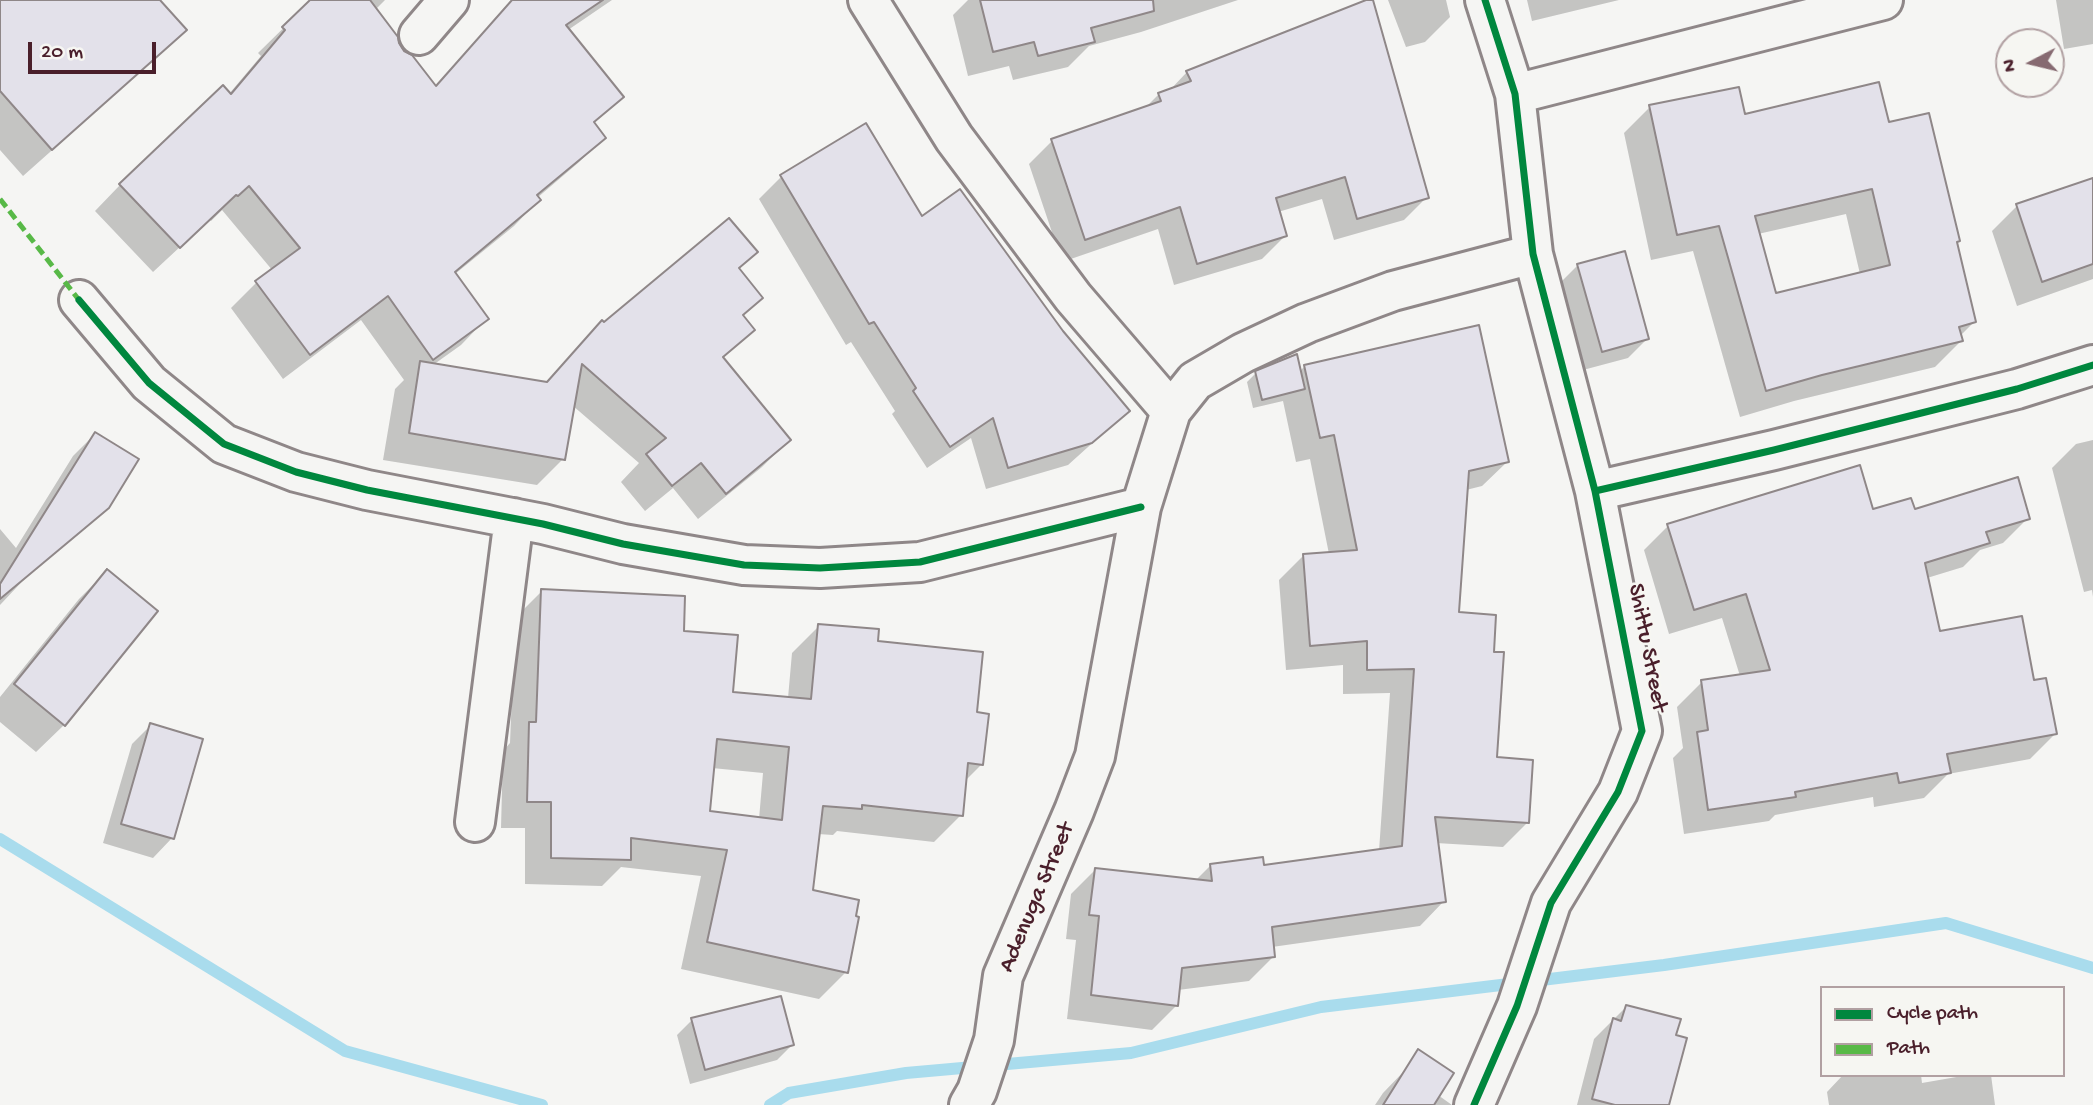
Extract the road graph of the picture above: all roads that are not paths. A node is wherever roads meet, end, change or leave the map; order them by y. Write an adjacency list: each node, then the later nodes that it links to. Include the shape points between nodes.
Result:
1 (449, 0): 5 (street)
2 (868, 0): 10 (street, via 954,138 1073,297)
3 (1485, 0): 6 (street, Shittu Street)
4 (1883, 0): 6 (street)
5 (419, 35)
6 (1515, 94): 7 (street, Shittu Street)
7 (1533, 254): 10 (street, via 1393,291 1307,323 1195,381); 11 (street, Shittu Street)
8 (79, 300): 13 (street, via 149,383 224,444 296,472)
9 (2093, 365): 11 (street, via 2017,389)
10 (1171, 411): 12 (street, Adenuga Street)
11 (1595, 491): 16 (street, Shittu Street, via 1642,731 1618,792 1551,903 1517,1006)
12 (1141, 507): 13 (street, via 919,562 820,568 744,565 623,544); 15 (street, Adenuga Street, via 1095,756 1003,976 994,1040)
13 (514, 518): 14 (street)
14 (475, 822)
15 (973, 1098)
16 (1474, 1105)

